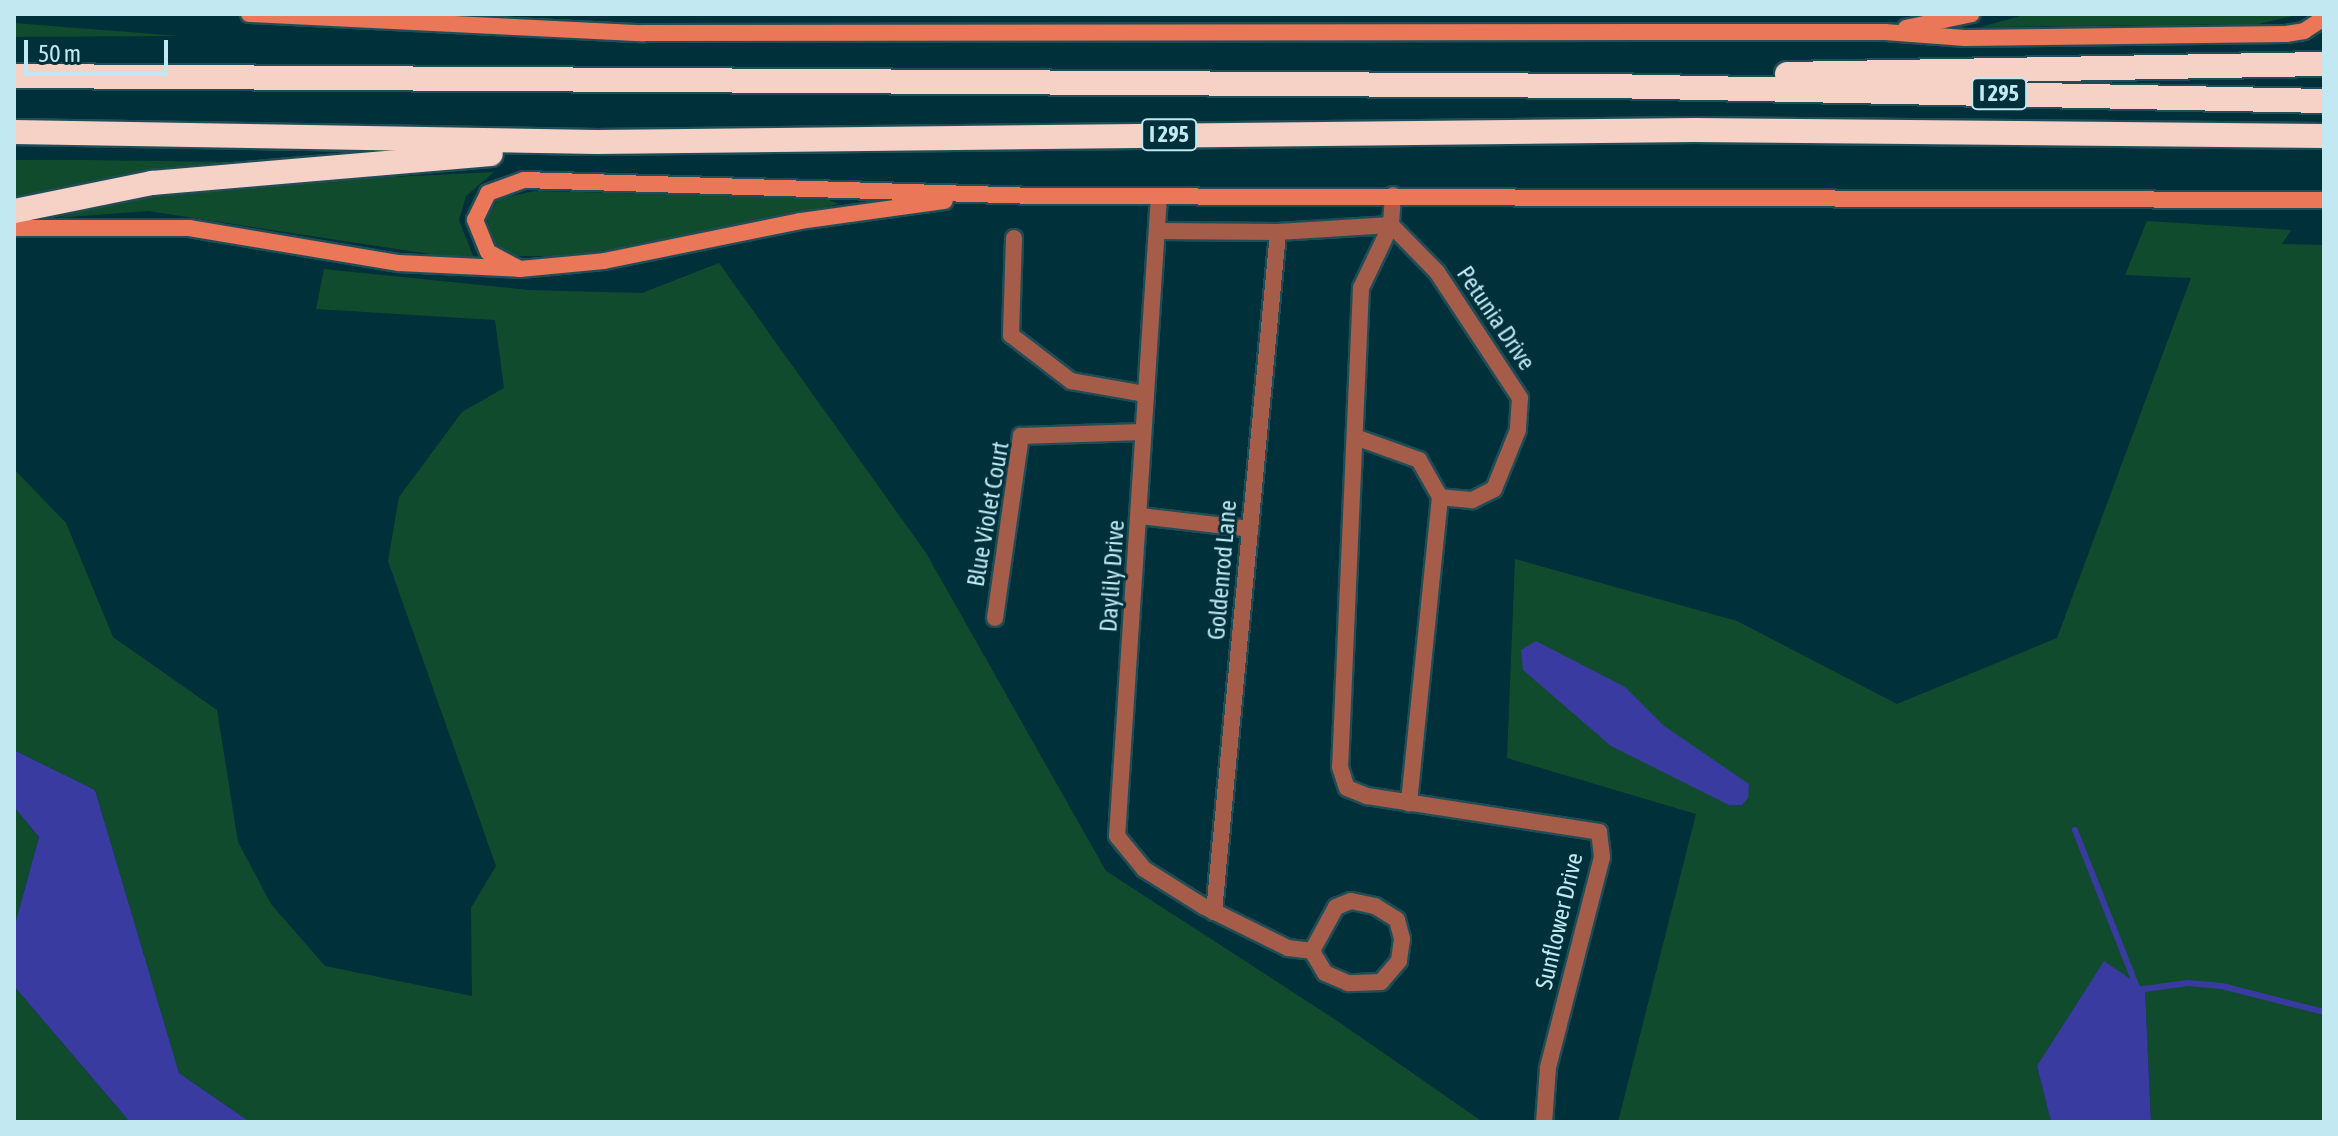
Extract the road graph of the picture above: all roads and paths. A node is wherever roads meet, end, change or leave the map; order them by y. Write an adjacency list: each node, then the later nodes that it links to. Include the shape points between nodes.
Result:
1 (249, 14): 4 (main road, via 643,33)
2 (1972, 14): 4 (main road)
3 (2324, 18): 4 (main road, via 2304,31 2286,34 1965,38)
4 (1885, 32)
5 (2324, 64): 7 (highway, via 1722,72)
6 (14, 76): 7 (highway, I 295)
7 (1675, 87): 8 (highway, I 295)
8 (2324, 101)
9 (14, 132): 11 (highway, I 295)
10 (2324, 136): 11 (highway, I 295, via 1694,130)
11 (679, 141): 16 (highway, via 277,169 152,183)
12 (991, 195): 14 (main road); 22 (main road, via 800,221 604,261); 22 (main road, via 524,180 488,193 475,220 488,252)
13 (1393, 195): 14 (main road); 15 (main road); 17 (street, Sunflower Drive)
14 (1159, 196): 19 (street, Daylily Drive)
15 (2324, 200)
16 (14, 211)
17 (1391, 225): 20 (street); 25 (street, Sunflower Drive, via 1361,288); 26 (street, Petunia Drive, via 1437,272 1520,398 1512,452 1494,489 1472,500)
18 (14, 228): 22 (main road, via 189,228 399,263)
19 (1158, 231): 20 (street); 23 (street, Daylily Drive)
20 (1278, 232): 28 (street, Goldenrod Lane)
21 (1014, 238): 23 (street, via 1011,335 1071,381)
22 (520, 269)
23 (1145, 394): 24 (street, Daylily Drive)
24 (1141, 432): 27 (street, Daylily Drive); 29 (street, Blue Violet Court, via 1021,436)
25 (1358, 438): 26 (street, via 1419,460); 30 (street, Sunflower Drive, via 1340,767 1347,788)
26 (1440, 497): 30 (street)
27 (1140, 516): 28 (street); 31 (street, Daylily Drive, via 1117,836 1144,869)
28 (1250, 529): 31 (street, Goldenrod Lane)
29 (995, 618)
30 (1409, 803): 33 (street, Sunflower Drive, via 1599,832 1602,857 1548,1068)
31 (1214, 912): 32 (street, Daylily Drive, via 1288,948)
32 (1312, 951): 32 (street, via 1336,907 1351,901 1375,906 1397,920 1402,939 1399,961 1381,982 1348,983 1325,973)
33 (1544, 1122)

